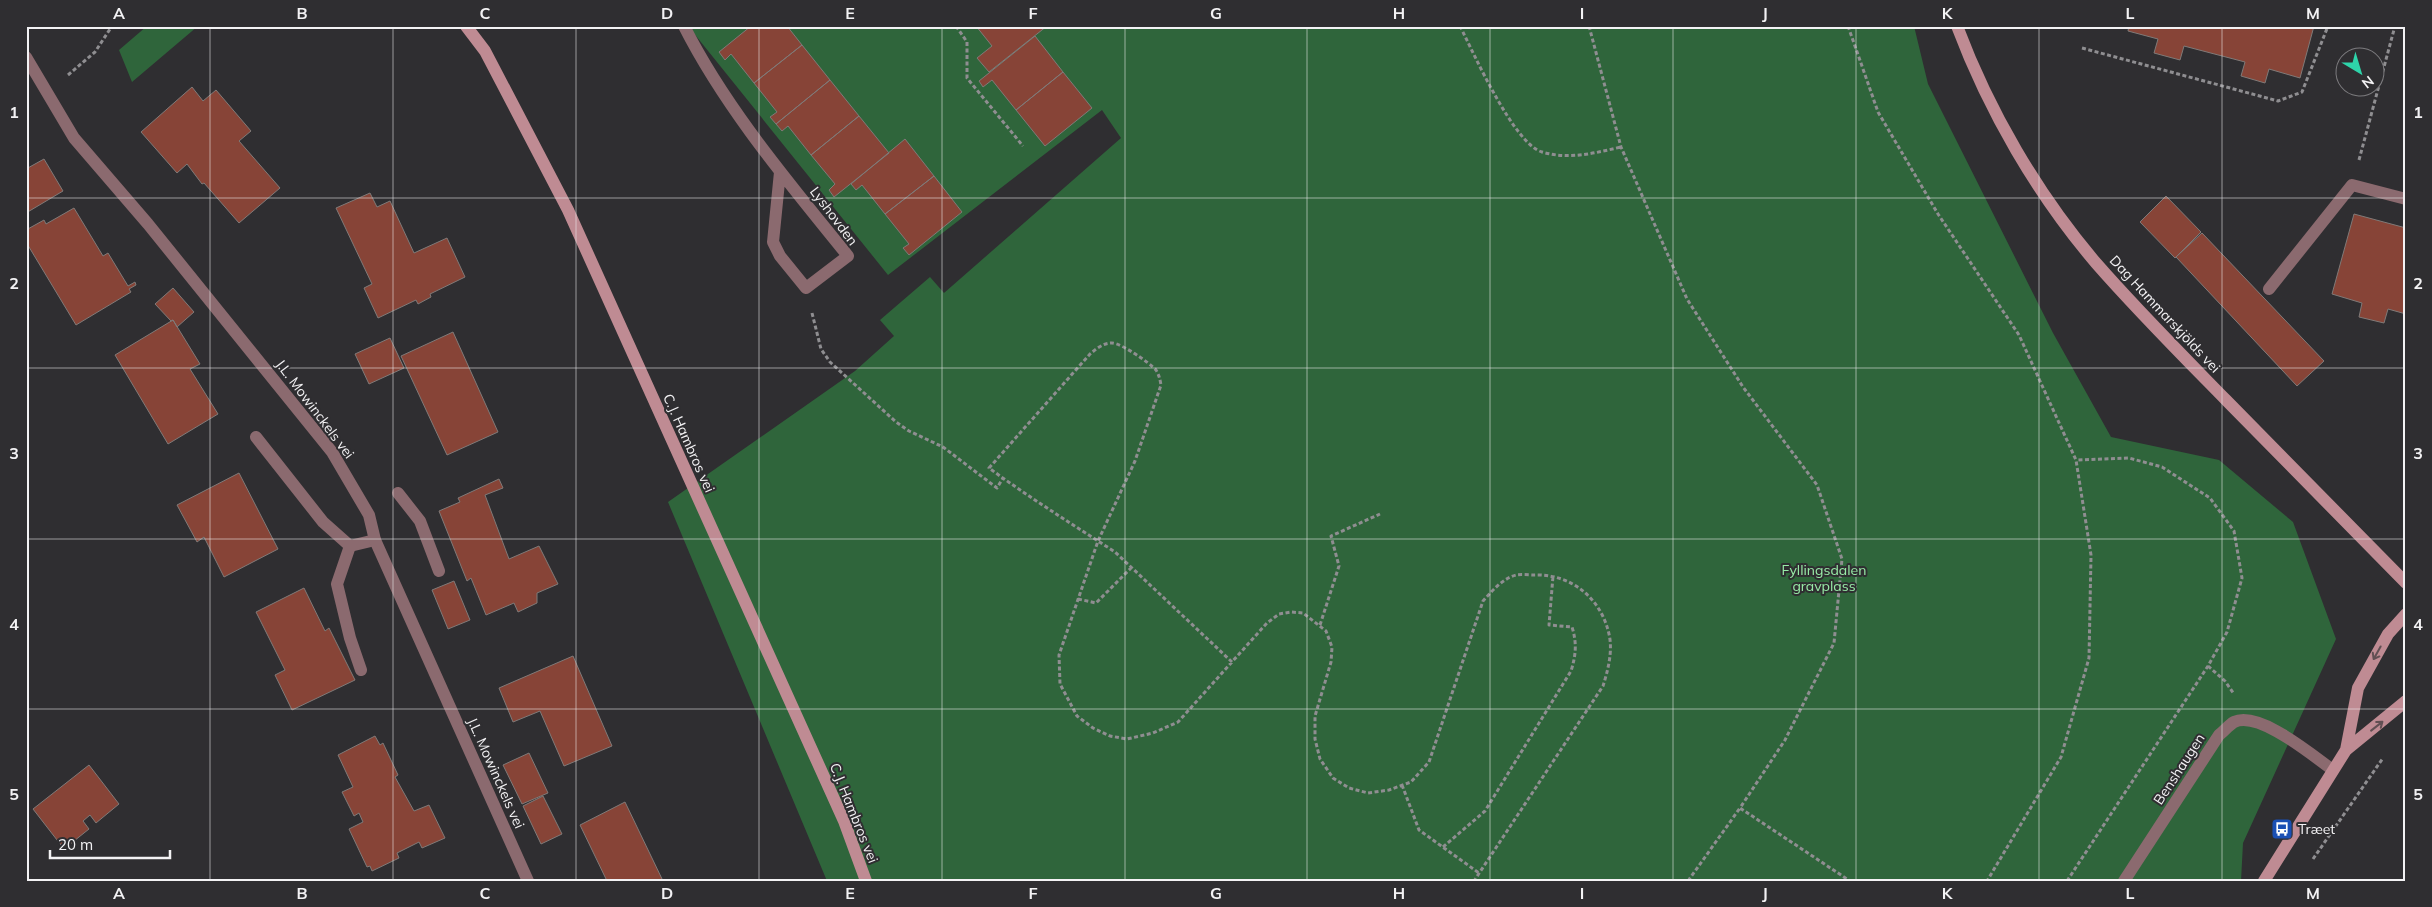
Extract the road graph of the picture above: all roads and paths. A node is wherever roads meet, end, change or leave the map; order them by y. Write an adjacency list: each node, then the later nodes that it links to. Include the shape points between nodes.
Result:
1 (112, 26): 13 (path, via 95,52)
2 (466, 26): 50 (main road, C.J. Hambros vei, via 485,52 568,210 844,821)
3 (684, 26): 16 (street, Lyshovden, via 700,57)
4 (956, 26): 14 (path, via 967,42 967,78)
5 (1460, 26): 15 (path, via 1510,121 1525,142 1540,152 1572,156)
6 (1589, 26): 15 (path)
7 (1848, 26): 22 (path, via 1878,112 1938,214 2019,335)
8 (1957, 26): 32 (main road, Dag Hammarskjölds vei, via 1973,69 2012,142 2050,202 2095,262)
9 (2328, 26): 11 (path, via 2302,92 2278,101)
10 (2395, 26): 17 (path)
11 (2082, 48)
12 (26, 57): 13 (street, J.L. Mowinckels vei)
13 (48, 92): 26 (street, J.L. Mowinckels vei, via 74,138 148,224 332,452 369,515)
14 (1023, 146)
15 (1621, 147): 45 (path, via 1687,299 1743,387 1817,485 1842,559 1834,643 1785,740)
16 (780, 172): 19 (street, via 774,242 780,256); 19 (street, Lyshovden, via 848,256)
17 (2352, 185): 18 (street); 20 (street)
18 (2406, 199)
19 (806, 288): 23 (path, via 821,349 830,362 910,431 943,447 997,488)
20 (2270, 289)
21 (256, 437): 28 (street, via 323,522)
22 (2076, 460): 37 (path, via 2129,458 2162,467 2210,498 2234,531 2242,578 2226,632); 54 (path, via 2091,555 2089,658 2062,757)
23 (1003, 478): 27 (path); 27 (path, via 989,468 1090,354 1111,343 1122,346 1155,368 1161,385 1135,461)
24 (398, 493): 30 (street, via 420,521)
25 (1380, 514): 35 (path, via 1331,536 1339,566)
26 (375, 540): 28 (street); 49 (street, J.L. Mowinckels vei)
27 (1098, 541): 29 (path); 33 (path)
28 (350, 546): 38 (street, via 337,584 350,638)
29 (1131, 568): 33 (path, via 1096,603); 36 (path)
30 (439, 571)
31 (1553, 576): 44 (path, via 1517,575 1499,584 1483,600 1429,762 1411,782); 46 (path, via 1550,625 1572,627 1576,654 1571,671 1485,811); 48 (path, via 1573,583 1594,600 1609,634 1610,662 1603,686)
32 (2406, 583)
33 (1078, 599): 36 (path, via 1059,655 1060,684 1077,716 1110,736 1127,739 1178,722)
34 (2406, 614): 41 (main road, one-way to 41, via 2388,634 2358,688)
35 (1320, 626): 36 (path, via 1303,613 1279,614); 44 (path, via 1332,647 1331,662 1315,716 1315,739 1320,759 1333,778 1349,788 1368,793)
36 (1232, 662)
37 (2208, 666): 40 (path, via 2225,681); 55 (path)
38 (362, 670)
39 (2405, 705): 41 (main road, one-way to 39)
40 (2252, 719): 43 (street); 56 (street, Benshaugen, via 2235,721 2219,734)
41 (2346, 750): 43 (main road)
42 (2386, 754): 47 (path)
43 (2334, 770): 57 (main road)
44 (1402, 785): 46 (path, via 1419,830)
45 (1740, 808): 52 (path); 53 (path)
46 (1443, 847): 48 (path)
47 (2310, 865)
48 (1480, 873): 51 (path)
49 (528, 881)
50 (866, 881)
51 (1474, 881)
52 (1688, 881)
53 (1850, 881)
54 (1987, 881)
55 (2067, 881)
56 (2124, 881)
57 (2264, 881)

